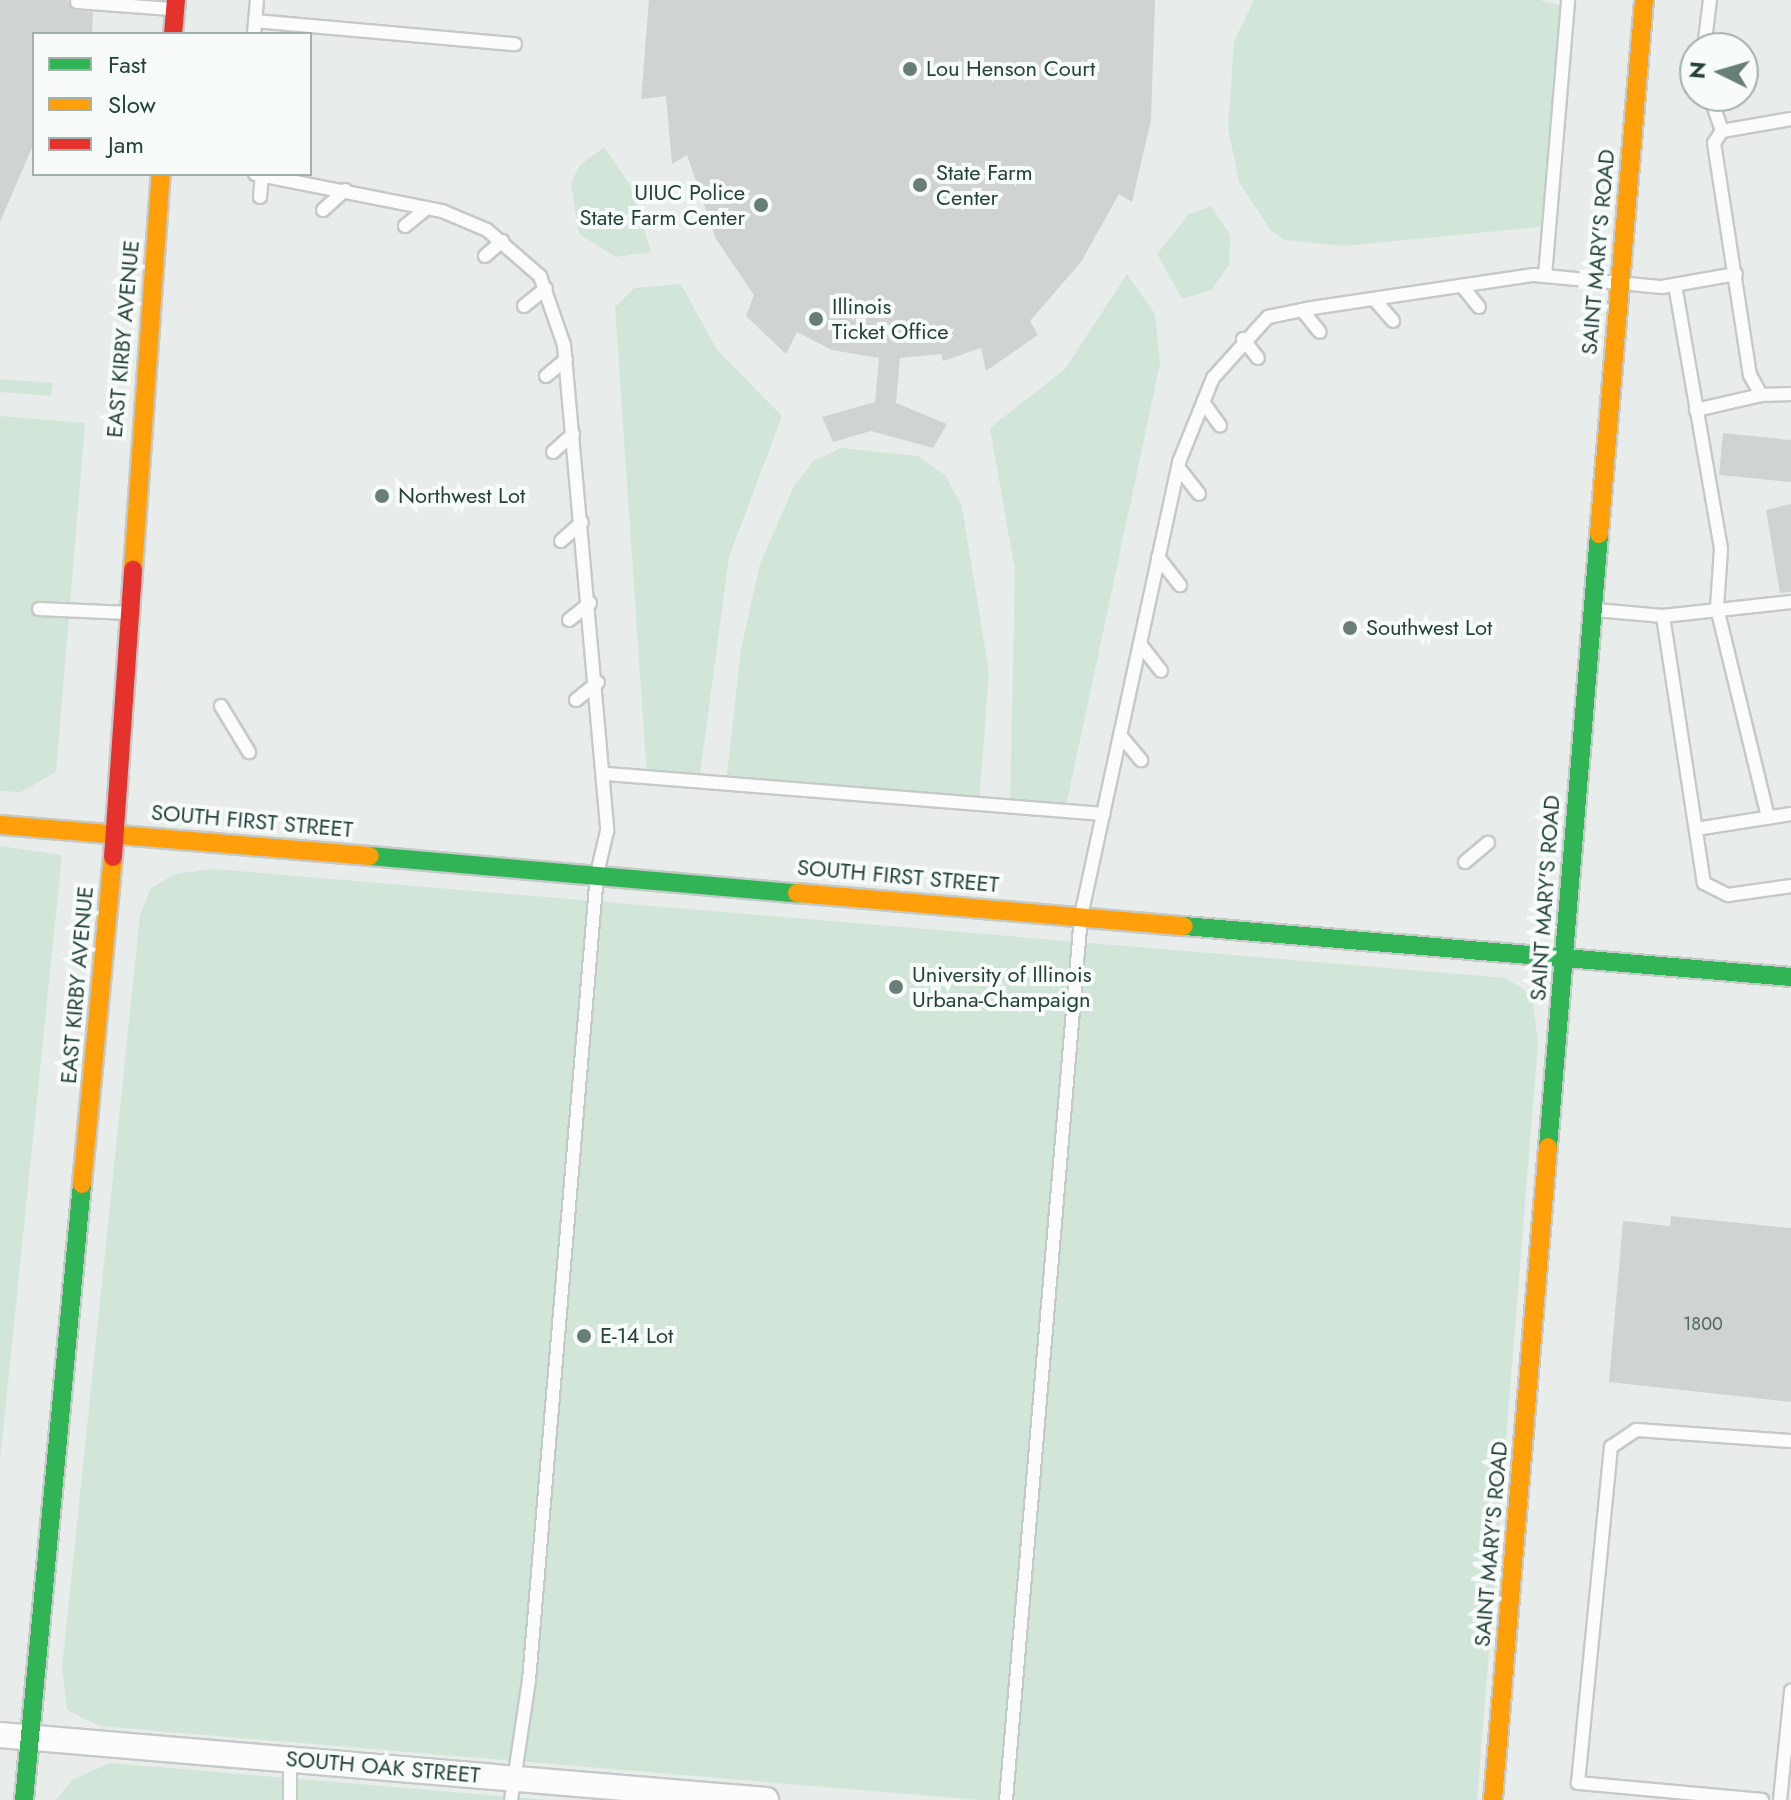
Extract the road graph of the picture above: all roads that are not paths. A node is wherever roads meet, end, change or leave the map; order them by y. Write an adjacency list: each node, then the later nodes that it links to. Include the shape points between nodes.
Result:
1 (257, 0): 7 (lane)
2 (1568, 0): 25 (lane)
3 (1644, 0): 26 (main road, SAINT MARY'S ROAD)
4 (1710, 0): 9 (lane)
5 (77, 2): 6 (lane)
6 (175, 3): 8 (main road)
7 (255, 28): 10 (lane)
8 (173, 32)
9 (1706, 32)
10 (515, 44)
11 (1715, 112): 13 (lane)
12 (1791, 119): 13 (lane)
13 (1722, 131): 24 (lane, via 1714,143)
14 (161, 176): 58 (main road, EAST KIRBY AVENUE)
15 (259, 176): 18 (lane)
16 (265, 176): 17 (lane)
17 (345, 190): 19 (lane); 20 (lane)
18 (260, 197)
19 (427, 208): 21 (lane); 22 (lane)
20 (323, 210)
21 (405, 226)
22 (502, 241): 23 (lane); 29 (lane)
23 (485, 256)
24 (1736, 274): 27 (lane); 41 (lane, via 1750,375)
25 (1545, 276): 26 (lane); 28 (lane)
26 (1619, 284): 27 (lane); 57 (main road, SAINT MARY'S ROAD)
27 (1675, 285): 43 (lane)
28 (1462, 286): 30 (lane); 32 (lane)
29 (546, 288): 31 (lane); 38 (lane)
30 (1374, 299): 33 (lane); 34 (lane)
31 (524, 306)
32 (1479, 307)
33 (1302, 310): 35 (lane); 36 (lane, via 1268,317)
34 (1393, 321)
35 (1320, 332)
36 (1243, 339): 37 (lane); 42 (lane)
37 (1258, 358)
38 (566, 359): 39 (lane); 45 (lane)
39 (546, 376)
40 (1791, 394): 41 (lane)
41 (1761, 395): 43 (lane)
42 (1203, 402): 44 (lane); 47 (lane)
43 (1696, 410): 55 (lane, via 1721,549)
44 (1220, 425)
45 (573, 434): 46 (lane); 49 (lane)
46 (553, 452)
47 (1178, 467): 48 (lane); 51 (lane)
48 (1199, 494)
49 (582, 522): 50 (lane); 54 (lane)
50 (561, 541)
51 (1158, 557): 52 (lane); 61 (lane)
52 (1180, 585)
53 (1791, 602): 55 (lane)
54 (590, 603): 60 (lane); 63 (lane)
55 (1717, 608): 59 (lane); 72 (lane)
56 (39, 609): 58 (lane)
57 (1593, 609): 59 (lane); 81 (main road, SAINT MARY'S ROAD)
58 (131, 613): 75 (main road, EAST KIRBY AVENUE)
59 (1663, 616): 74 (lane)
60 (569, 620)
61 (1140, 644): 62 (lane); 66 (lane)
62 (1161, 671)
63 (598, 682): 64 (lane); 69 (lane)
64 (576, 700)
65 (221, 706): 67 (lane)
66 (1120, 735): 68 (lane); 70 (lane)
67 (249, 752)
68 (1141, 760)
69 (607, 774): 70 (lane); 78 (lane, via 607,831)
70 (1103, 814): 80 (lane)
71 (1791, 814): 72 (lane)
72 (1768, 818): 74 (lane)
73 (0, 825): 75 (main road, SOUTH FIRST STREET)
74 (1696, 829): 79 (lane, via 1712,892)
75 (115, 833): 78 (main road, SOUTH FIRST STREET); 86 (main road, EAST KIRBY AVENUE)
76 (1488, 843): 77 (lane)
77 (1465, 862)
78 (597, 874): 80 (main road, SOUTH FIRST STREET); 88 (lane)
79 (1791, 886)
80 (1081, 916): 81 (main road, SOUTH FIRST STREET); 92 (lane)
81 (1562, 963): 82 (main road, SOUTH FIRST STREET); 93 (main road, SAINT MARY'S ROAD)
82 (1791, 977)
83 (1791, 1441): 94 (lane, via 1636,1430 1611,1447 1578,1783)
84 (1791, 1691): 95 (lane)
85 (0, 1735): 86 (street, SOUTH OAK STREET)
86 (29, 1738): 87 (street, SOUTH OAK STREET); 89 (main road, EAST KIRBY AVENUE)
87 (290, 1759): 88 (street, SOUTH OAK STREET); 90 (lane)
88 (513, 1789): 91 (street, SOUTH OAK STREET)
89 (24, 1800)
90 (290, 1800)
91 (766, 1800)
92 (1006, 1800)
93 (1493, 1800)
94 (1762, 1800)
95 (1780, 1800)

